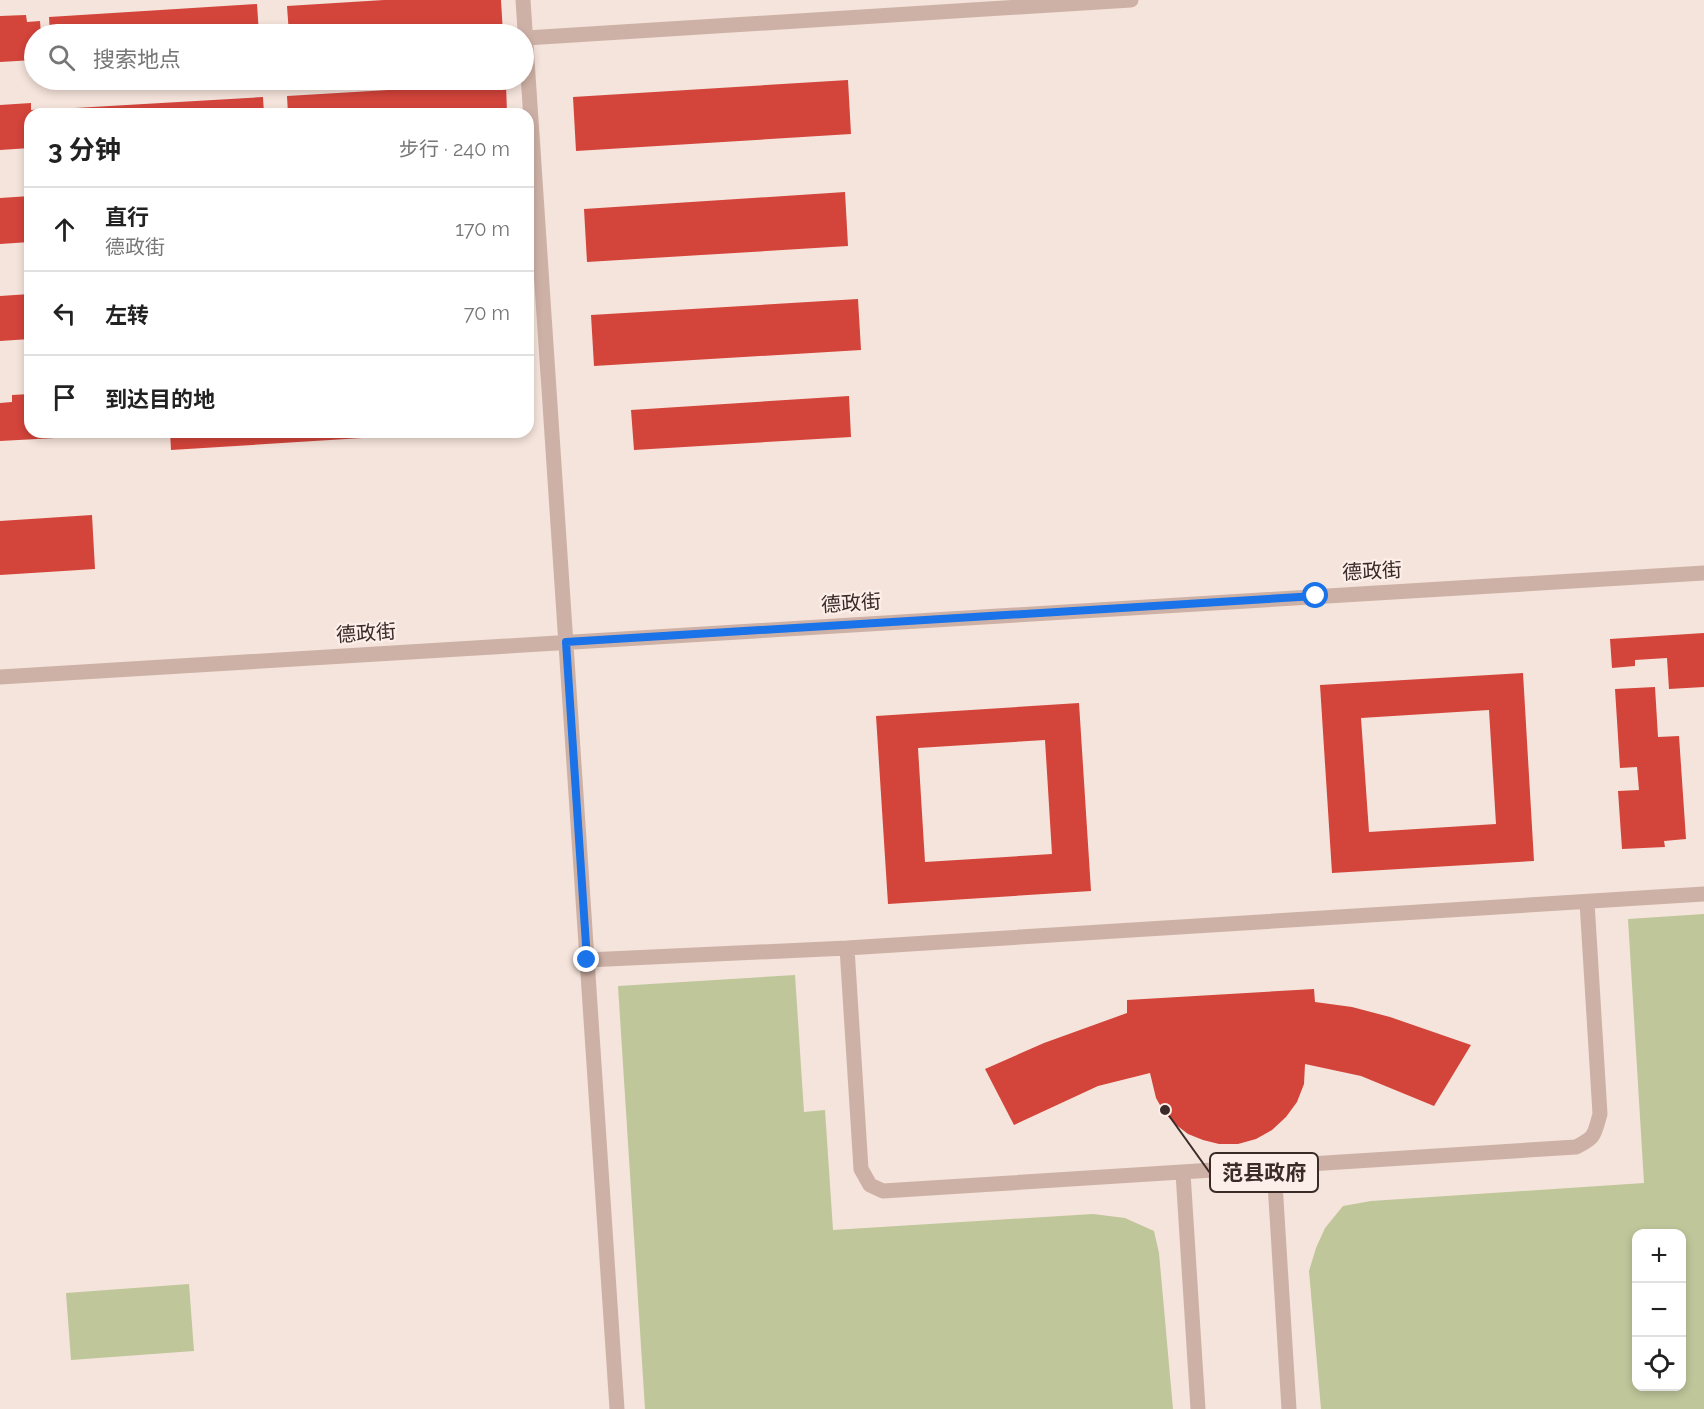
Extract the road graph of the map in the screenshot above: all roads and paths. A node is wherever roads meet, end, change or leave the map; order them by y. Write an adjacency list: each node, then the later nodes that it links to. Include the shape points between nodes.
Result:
1 (523, 0): 3 (street)
2 (1131, 0): 4 (street)
3 (525, 24)
4 (534, 38)
5 (529, 90): 6 (street)
6 (531, 108)
7 (534, 160): 9 (street)
8 (1704, 573): 9 (street, 德政街)
9 (566, 642): 10 (street, 德政街); 14 (street)
10 (0, 677)
11 (1704, 894): 12 (street)
12 (1587, 902): 13 (street); 15 (street, via 1600,1114 1595,1135 1576,1148)
13 (847, 948): 14 (street); 16 (street, via 861,1168 870,1185 883,1191)
14 (587, 960): 17 (street)
15 (1274, 1167): 16 (street); 19 (street)
16 (1183, 1173): 18 (street)
17 (617, 1409)
18 (1198, 1409)
19 (1289, 1409)

